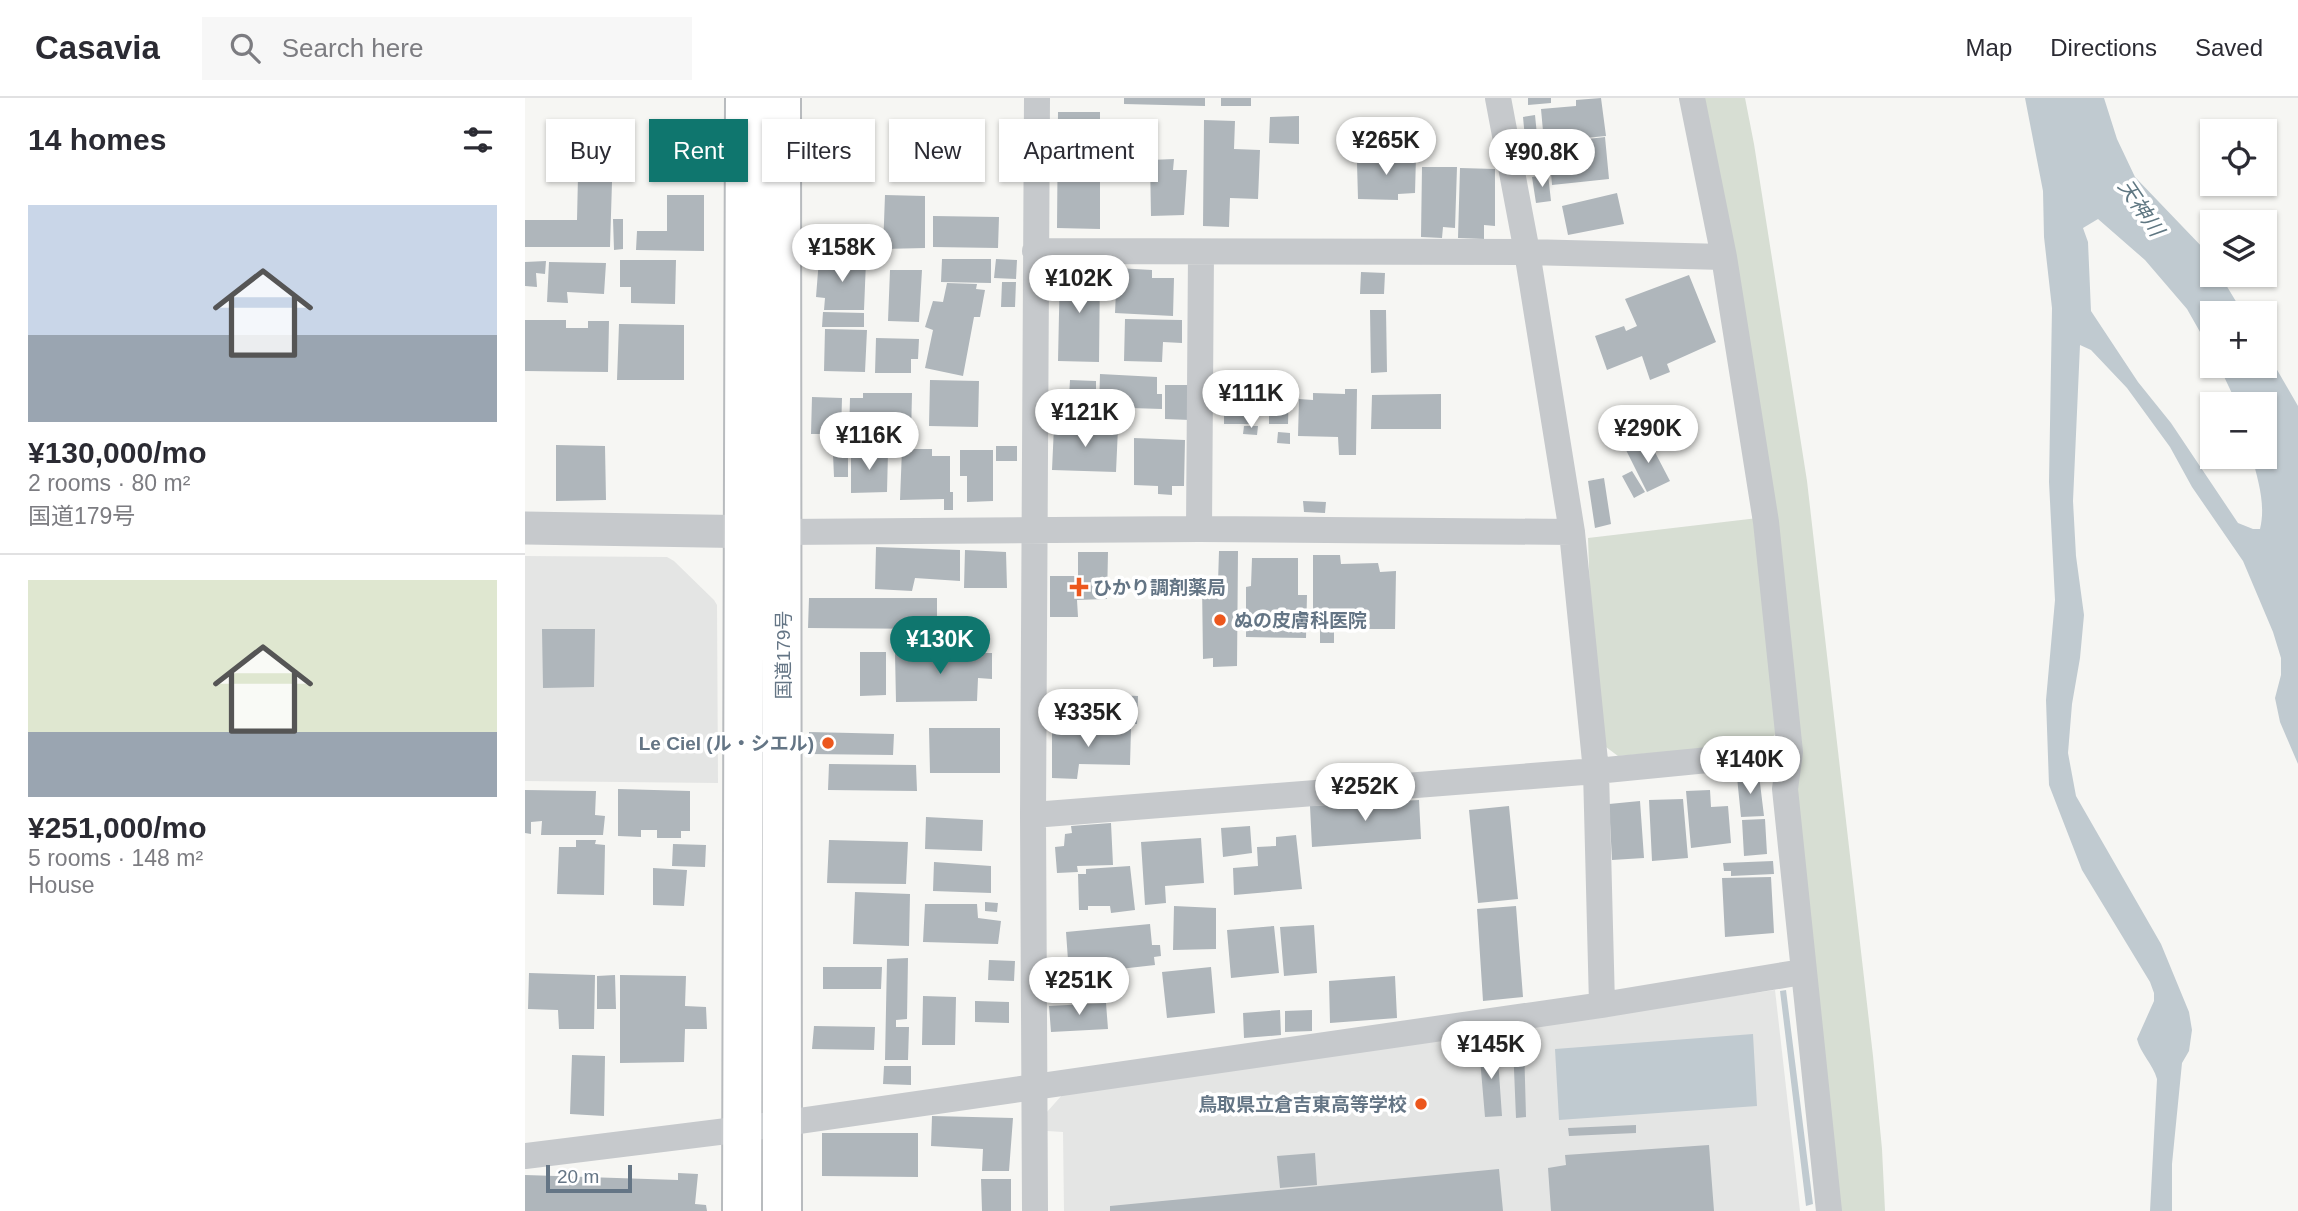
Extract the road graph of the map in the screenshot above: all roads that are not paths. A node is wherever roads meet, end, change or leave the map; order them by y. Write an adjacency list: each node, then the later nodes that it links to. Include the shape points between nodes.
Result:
1 (745, 98): 15 (highway, 国道179号)
2 (781, 98): 13 (highway, 国道179号)
3 (1037, 98): 6 (street)
4 (1498, 98): 8 (street)
5 (1692, 98): 9 (street)
6 (1035, 251): 7 (street); 12 (street)
7 (1201, 252): 8 (street); 11 (street)
8 (1527, 252): 9 (street); 14 (street)
9 (1724, 257): 16 (street, via 1766,522)
10 (525, 528): 15 (street)
11 (1199, 529): 12 (street); 14 (street)
12 (1036, 530): 13 (street); 18 (street)
13 (783, 532): 15 (street); 22 (highway, 国道179号)
14 (1572, 532): 17 (street)
15 (744, 533): 23 (highway, 国道179号)
16 (1790, 752): 17 (street); 19 (street, via 1785,789)
17 (1596, 771): 18 (street); 20 (street)
18 (1033, 815): 21 (street)
19 (1802, 972): 20 (street); 28 (street)
20 (1602, 1005): 21 (street)
21 (1033, 1086): 22 (street); 27 (street)
22 (783, 1122): 23 (street); 26 (highway, 国道179号)
23 (743, 1129): 24 (street); 25 (highway, 国道179号)
24 (525, 1156)
25 (743, 1211)
26 (782, 1211)
27 (1035, 1211)
28 (1829, 1211)

